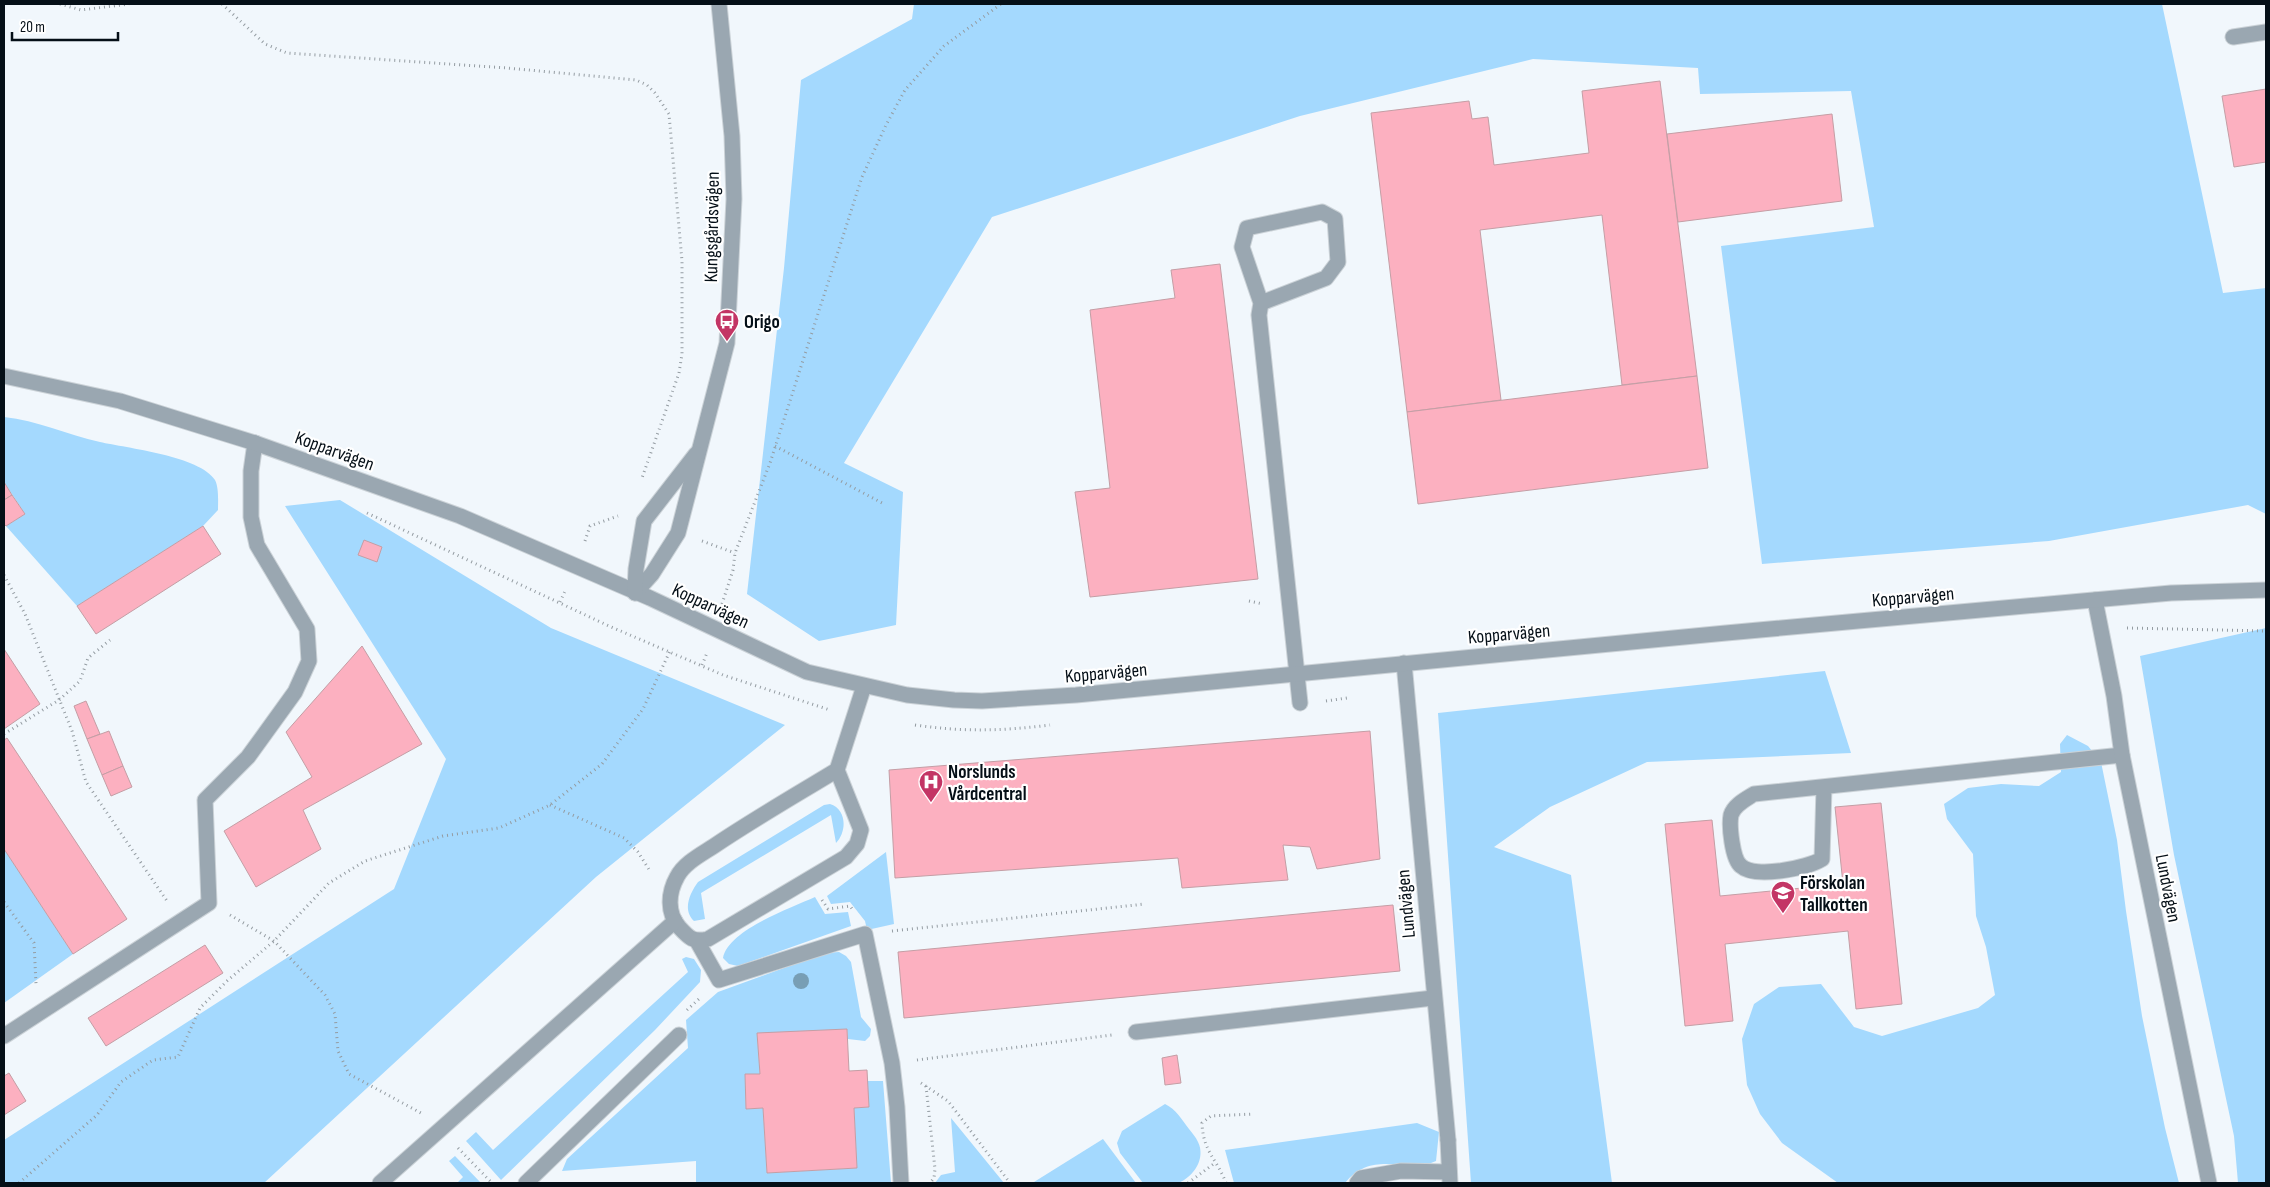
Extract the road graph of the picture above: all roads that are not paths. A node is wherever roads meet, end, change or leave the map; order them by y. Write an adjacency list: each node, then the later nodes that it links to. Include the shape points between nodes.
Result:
1 (719, 4): 7 (street, Kungsgårdsvägen, via 732,136 734,199 727,343)
2 (2266, 32): 3 (street)
3 (2233, 37)
4 (1261, 303): 4 (street, via 1326,278 1338,262 1335,219 1322,212 1246,228 1242,247); 12 (street, via 1259,315)
5 (4, 376): 6 (street, Kopparvägen, via 120,401)
6 (255, 443): 9 (street, Kopparvägen, via 477,522); 23 (street, via 251,470 251,516 256,545 307,629 309,661 295,692 248,757 205,800 210,903)
7 (700, 448): 9 (street, Kungsgårdsvägen, via 678,533 652,574); 9 (street, Kungsgårdsvägen, via 644,521)
8 (2266, 590): 10 (street, Kopparvägen, via 2171,593)
9 (635, 593): 13 (street, Kopparvägen, via 807,672)
10 (2094, 600): 11 (street, Kopparvägen); 15 (street, Lundvägen, via 2114,696)
11 (1404, 663): 12 (street, Kopparvägen); 20 (street, Lundvägen)
12 (1298, 674): 13 (street, Kopparvägen, via 982,701 907,695); 14 (street)
13 (864, 686): 16 (street)
14 (1300, 703)
15 (2122, 755): 17 (street); 29 (street, Lundvägen)
16 (837, 770): 18 (street, via 690,863 677,876 670,894); 19 (street, via 860,830 857,844 846,856 708,939)
17 (1824, 787): 17 (street, via 1754,794 1737,805 1731,814 1732,836 1734,856 1741,866 1750,871 1773,871 1811,865 1822,859)
18 (675, 921): 19 (street); 25 (street)
19 (697, 941): 27 (street, via 719,980 865,934 892,1063)
20 (1434, 998): 21 (street); 24 (street, Lundvägen)
21 (1136, 1032)
22 (679, 1035): 26 (street)
23 (4, 1036)
24 (1450, 1177): 28 (street, via 1401,1171 1361,1178)
25 (380, 1183)
26 (526, 1183)
27 (901, 1183)
28 (1357, 1183)
29 (2209, 1183)

